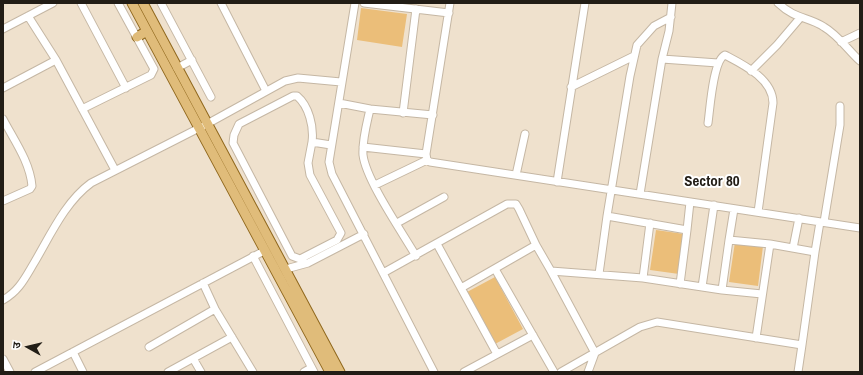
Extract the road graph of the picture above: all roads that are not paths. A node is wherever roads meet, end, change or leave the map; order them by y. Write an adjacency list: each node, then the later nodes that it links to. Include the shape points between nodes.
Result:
1 (53, 3): 16 (street)
2 (81, 3): 35 (street)
3 (118, 3): 22 (street)
4 (132, 3): 20 (main road)
5 (143, 3): 30 (main road)
6 (161, 3): 27 (street)
7 (221, 3): 36 (street)
8 (355, 3): 32 (street)
9 (364, 3): 14 (street)
10 (450, 3): 15 (street)
11 (585, 3): 33 (street)
12 (672, 3): 17 (street)
13 (778, 3): 18 (street)
14 (416, 9): 15 (street); 42 (street)
15 (449, 14): 43 (street)
16 (28, 16): 19 (street); 26 (street)
17 (671, 17): 24 (street, via 645,34); 25 (street)
18 (800, 18): 23 (street, via 822,25); 31 (street)
19 (3, 29)
20 (147, 31): 22 (main road); 46 (main road)
21 (860, 33): 23 (street)
22 (137, 37): 35 (street, via 154,69 151,75)
23 (841, 42): 28 (street)
24 (634, 56): 33 (street); 56 (street)
25 (662, 59): 29 (street); 57 (street)
26 (56, 60): 34 (street); 40 (street)
27 (192, 60): 30 (street); 37 (street)
28 (860, 61)
29 (718, 63): 31 (street, via 725,55); 45 (street)
30 (177, 68): 46 (main road)
31 (751, 70): 63 (street, via 767,85 773,96)
32 (341, 82): 36 (street, via 298,78 285,80); 38 (street)
33 (572, 87): 54 (street)
34 (3, 88)
35 (126, 88): 40 (street)
36 (266, 91): 46 (street)
37 (211, 97)
38 (339, 104): 41 (street); 49 (street)
39 (840, 106): 66 (street, via 840,125)
40 (82, 109): 52 (street)
41 (370, 109): 42 (street); 50 (street)
42 (404, 113): 43 (street)
43 (433, 115): 51 (street)
44 (3, 119): 59 (street, via 29,171 32,186)
45 (708, 123)
46 (203, 126): 52 (street); 77 (main road); 81 (main road)
47 (525, 134): 53 (street)
48 (312, 142): 48 (street, via 313,131 309,115 299,98 293,96 242,122 234,135 233,143 292,256 300,259 337,240 341,233 310,175 308,163); 49 (street)
49 (331, 146): 71 (street, via 329,162 332,174)
50 (363, 147): 51 (street); 55 (street, via 366,165)
51 (427, 157): 53 (street, via 430,162); 55 (street)
52 (115, 170): 93 (street, via 91,183 75,197 20,286)
53 (516, 175): 54 (street)
54 (557, 182): 56 (street)
55 (375, 185): 67 (street)
56 (610, 190): 57 (street); 64 (street)
57 (640, 194): 60 (street)
58 (444, 197): 67 (street)
59 (3, 202)
60 (690, 202): 61 (street); 70 (street)
61 (714, 206): 62 (street); 89 (street)
62 (734, 209): 63 (street); 72 (street)
63 (758, 212): 65 (street)
64 (607, 216): 68 (street); 85 (street)
65 (799, 218): 66 (street); 76 (street)
66 (822, 222): 69 (street); 78 (street)
67 (397, 223): 80 (street)
68 (650, 223): 70 (street); 86 (street)
69 (860, 228)
70 (687, 230): 88 (street)
71 (364, 234): 81 (street, via 308,263); 84 (street)
72 (729, 240): 74 (street); 91 (street)
73 (436, 244): 75 (street, via 507,204 516,204); 80 (street); 90 (street)
74 (770, 244): 76 (street); 92 (street)
75 (536, 245): 82 (street); 83 (street)
76 (793, 248): 78 (street)
77 (264, 252): 79 (street); 113 (main road)
78 (815, 252): 98 (street)
79 (253, 256): 87 (street); 105 (street)
80 (416, 256): 84 (street)
81 (286, 269): 114 (main road)
82 (495, 269): 90 (street); 95 (street)
83 (551, 271): 85 (street); 101 (street)
84 (382, 273): 115 (street)
85 (599, 274): 86 (street)
86 (643, 278): 88 (street)
87 (202, 283): 94 (street); 100 (street)
88 (680, 284): 89 (street)
89 (702, 287): 91 (street)
90 (461, 288): 102 (street)
91 (722, 290): 92 (street)
92 (762, 294): 97 (street)
93 (3, 300)
94 (215, 309): 96 (street); 99 (street)
95 (533, 335): 102 (street); 117 (street)
96 (232, 337): 104 (street); 111 (street)
97 (756, 338): 98 (street); 101 (street, via 653,323 640,327)
98 (802, 345): 120 (street)
99 (149, 347)
100 (73, 352): 107 (street); 108 (street)
101 (595, 352): 118 (street); 119 (street)
102 (497, 354): 116 (street)
103 (3, 359): 106 (street)
104 (194, 360): 109 (street); 110 (street)
105 (313, 370): 112 (street)
106 (10, 372)
107 (35, 372)
108 (83, 372)
109 (168, 372)
110 (201, 372)
111 (253, 372)
112 (304, 372)
113 (330, 372)
114 (340, 372)
115 (434, 372)
116 (464, 372)
117 (554, 372)
118 (561, 372)
119 (588, 372)
120 (798, 372)

